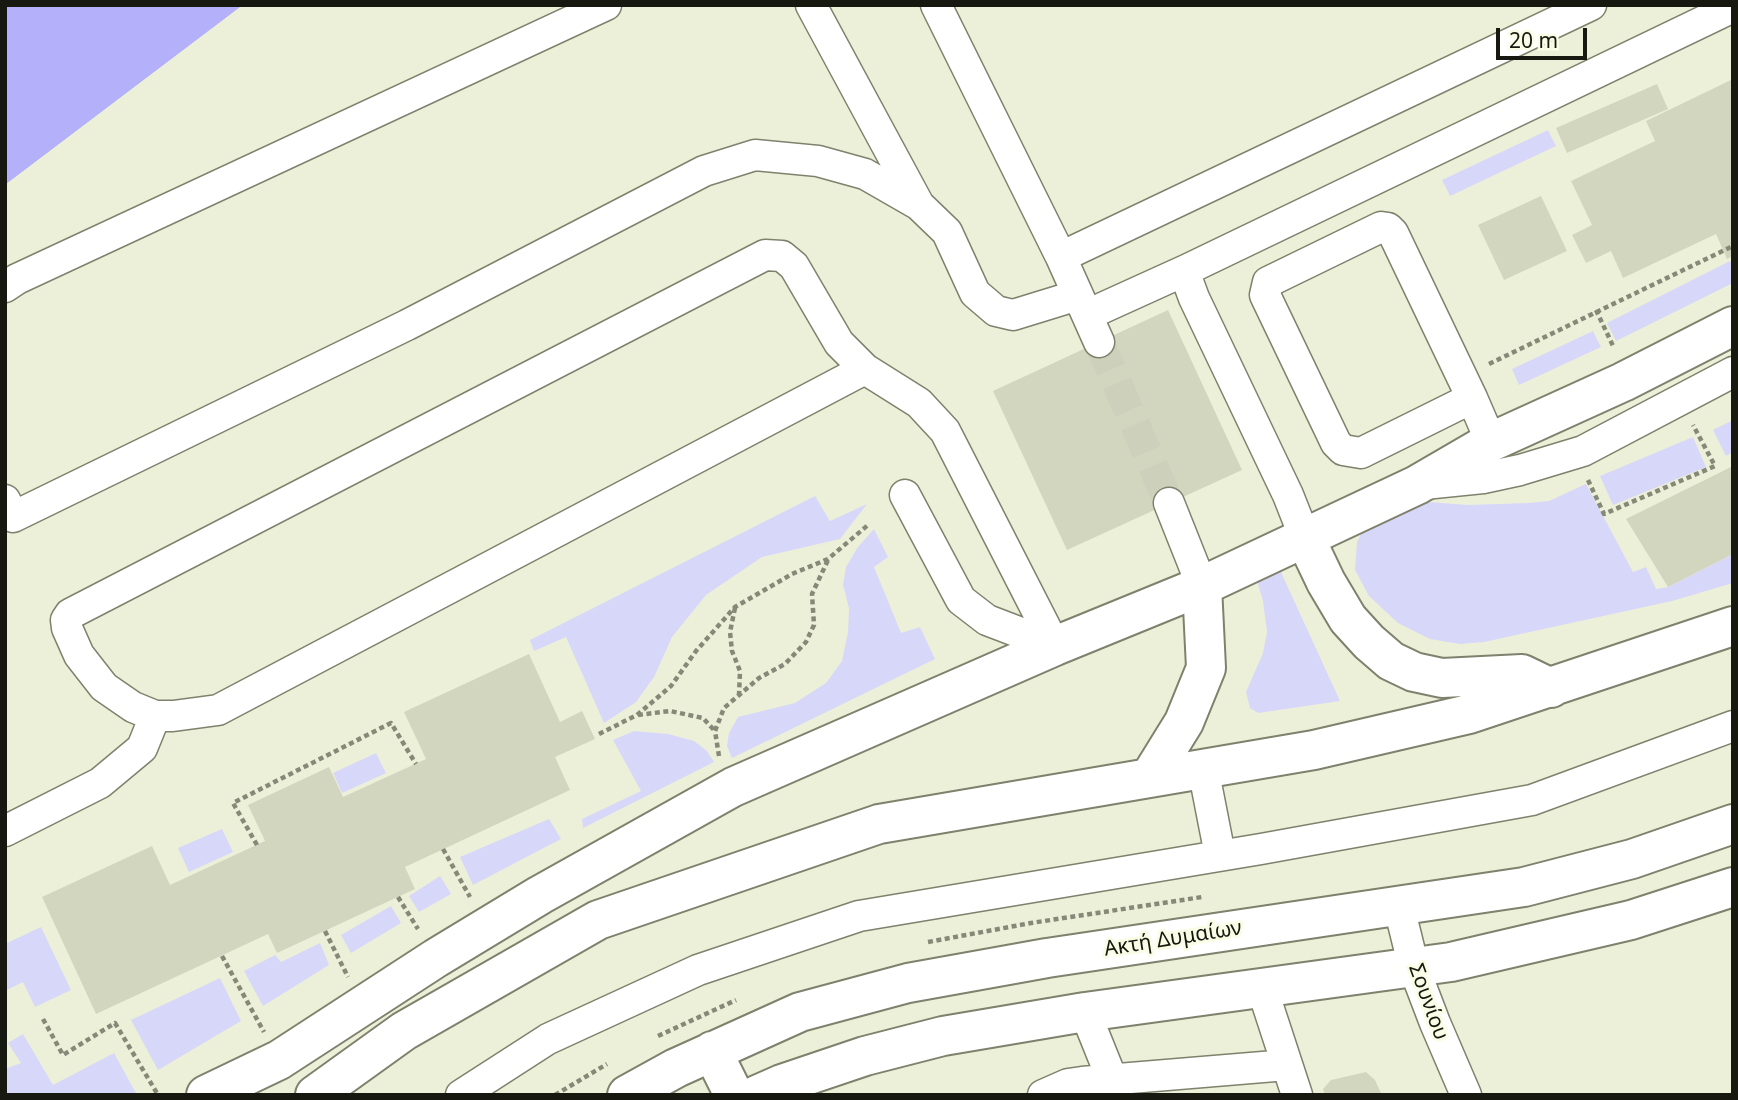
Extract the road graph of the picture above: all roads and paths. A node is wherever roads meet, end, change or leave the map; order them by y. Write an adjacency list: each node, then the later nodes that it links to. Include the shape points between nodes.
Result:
1 (606, 5): 10 (street)
2 (811, 5): 6 (street)
3 (936, 5): 8 (street)
4 (1591, 5): 8 (street)
5 (1733, 7): 9 (street)
6 (919, 205): 11 (street, via 947,232 975,293 996,311 1013,314); 25 (street, via 865,174 818,161 755,155 704,171 360,348 13,517)
7 (1733, 246): 12 (path)
8 (1061, 257): 11 (street)
9 (1184, 271): 11 (street); 28 (street)
10 (5, 287)
11 (1083, 305): 14 (street)
12 (1596, 310): 17 (path, via 1488,363); 18 (path)
13 (1733, 327): 18 (main road)
14 (1099, 342)
15 (865, 369): 33 (street, via 919,403 945,431); 37 (street, via 218,710); 37 (street, via 839,343 794,266 782,256 765,255 70,614 66,621 71,637 104,687)
16 (1733, 372): 20 (street)
17 (1494, 375)
18 (1629, 379): 21 (main road)
19 (1472, 398): 19 (street, via 1388,228 1381,227 1268,282 1265,295 1343,450 1361,453); 21 (street)
20 (1680, 399): 22 (street); 22 (path, via 1715,466 1604,514)
21 (1491, 442): 23 (main road)
22 (1575, 454): 23 (street, via 1483,478)
23 (1417, 485): 28 (main road)
24 (905, 495): 33 (street, via 961,600 988,620)
25 (5, 500)
26 (1169, 503): 30 (street)
27 (868, 524): 29 (path)
28 (1305, 538): 30 (main road); 34 (main road, via 1349,619 1391,661 1442,678 1522,674)
29 (828, 559): 31 (path); 35 (path, via 812,594 814,625 806,642 785,664)
30 (1202, 586): 33 (main road); 43 (main road, via 1206,668 1184,722)
31 (735, 607): 35 (path, via 730,632 740,671); 36 (path, via 671,686)
32 (1733, 626): 34 (main road)
33 (1055, 646): 44 (main road)
34 (1551, 688): 42 (main road, via 1469,715 1314,750)
35 (738, 696): 39 (path, via 724,708)
36 (637, 715): 39 (path, via 670,711 703,718); 40 (path)
37 (155, 716): 46 (street, via 142,748 100,783)
38 (1733, 726): 49 (street, via 1532,800)
39 (715, 731): 44 (path, via 717,751)
40 (599, 734)
41 (416, 764): 47 (path, via 391,723 233,803)
42 (1203, 768): 43 (main road); 49 (street)
43 (1150, 777): 68 (main road, via 879,824 598,920 404,1031)
44 (733, 787): 52 (main road)
45 (1733, 824): 51 (main road, Ακτή Δυμαίων, via 1569,877)
46 (5, 831)
47 (257, 845)
48 (443, 849): 52 (path)
49 (1220, 855): 69 (street, via 859,915 685,976 548,1038)
50 (1733, 887): 55 (main road, via 1631,920)
51 (1399, 907): 55 (street, Σουνίου); 60 (main road, Ακτή Δυμαίων, via 945,976 835,1001)
52 (487, 928): 57 (main road)
53 (325, 931): 57 (path)
54 (222, 956): 62 (path)
55 (1414, 968): 56 (main road); 74 (street, Σουνίου)
56 (1262, 988): 58 (main road); 63 (street)
57 (363, 1006): 62 (main road)
58 (1085, 1012): 64 (street); 65 (main road, via 943,1036 865,1056)
59 (43, 1019): 66 (path, via 63,1055 115,1023)
60 (755, 1032): 61 (main road, Ακτή Δυμαίων); 65 (main road)
61 (712, 1051): 70 (main road, Ακτή Δυμαίων); 71 (main road)
62 (279, 1060): 67 (main road)
63 (1287, 1065): 64 (street); 73 (street)
64 (1114, 1087): 72 (street, via 1068,1084)
65 (776, 1091)
66 (158, 1095)
67 (206, 1095)
68 (315, 1095)
69 (461, 1095)
70 (627, 1095)
71 (734, 1095)
72 (1043, 1095)
73 (1297, 1095)
74 (1466, 1095)

